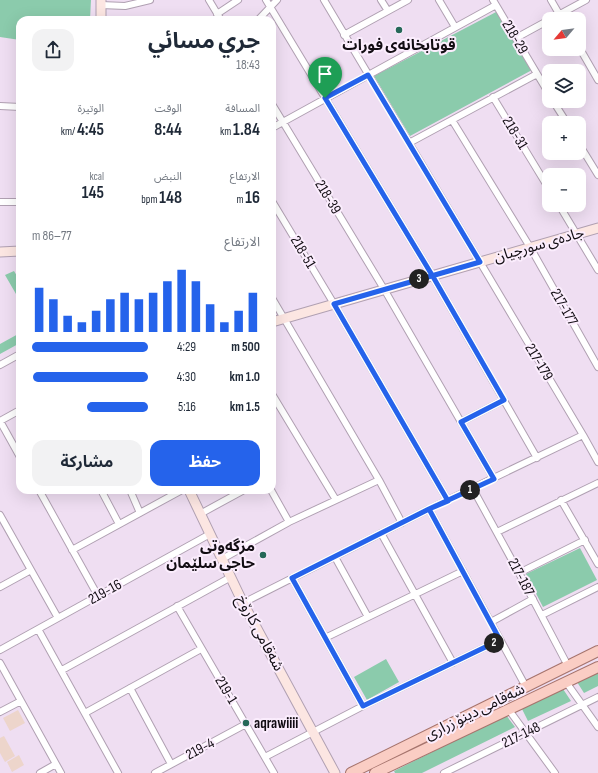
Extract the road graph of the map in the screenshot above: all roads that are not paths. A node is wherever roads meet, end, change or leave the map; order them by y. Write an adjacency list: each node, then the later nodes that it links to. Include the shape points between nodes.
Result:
1 (150, 0): 13 (street, via 125,6)
2 (209, 0): 19 (street)
3 (238, 0): 20 (street)
4 (266, 0): 14 (street)
5 (277, 0): 14 (street)
6 (324, 0): 26 (street, 217-179)
7 (381, 0): 15 (street)
8 (408, 0): 15 (street)
9 (439, 0): 25 (street)
10 (551, 0): 16 (street)
11 (586, 0): 17 (street)
12 (495, 2): 25 (street); 27 (street, 218-29)
13 (101, 3): 18 (street)
14 (270, 7): 21 (street); 22 (street)
15 (388, 11): 26 (street)
16 (558, 12)
17 (568, 12)
18 (101, 16)
19 (217, 16)
20 (220, 16)
21 (262, 16)
22 (275, 16)
23 (276, 17): 34 (street)
24 (542, 23): 27 (street)
25 (455, 27): 30 (street)
26 (344, 35): 30 (street, 217-179)
27 (516, 38): 29 (street, 218-29)
28 (584, 56): 31 (street)
29 (537, 74): 32 (street, 218-29); 33 (street)
30 (368, 75): 34 (street); 41 (street, 217-179)
31 (598, 80)
32 (542, 82)
33 (493, 97): 38 (street); 44 (street, 218-31)
34 (325, 98): 39 (street); 56 (street)
35 (0, 106): 36 (street)
36 (16, 107)
37 (276, 111): 39 (street, 218-39)
38 (452, 120): 41 (street); 51 (street, 217-177)
39 (282, 121): 40 (street); 57 (street, 218-39)
40 (276, 125)
41 (409, 143): 54 (street, 217-179)
42 (586, 155): 43 (street)
43 (598, 175)
44 (542, 177)
45 (0, 202): 46 (street)
46 (16, 202)
47 (276, 208): 58 (street, 218-51)
48 (563, 212): 50 (street)
49 (598, 228): 50 (street, جادەی سورچیان)
50 (577, 234): 51 (street, جادەی سورچیان); 55 (street)
51 (530, 247): 54 (street, جادەی سورچیان); 64 (street, 217-177)
52 (16, 251): 53 (street)
53 (0, 252)
54 (480, 262): 56 (street, جادەی سورچیان); 70 (street, 217-179)
55 (598, 270)
56 (432, 275): 57 (street, جادەی سورچیان); 65 (street)
57 (384, 289): 58 (street, جادەی سورچیان); 69 (street, 218-39)
58 (334, 304): 60 (street, جادەی سورچیان); 87 (street, 218-51)
59 (276, 305): 60 (street)
60 (284, 318): 61 (street, جادەی سورچیان); 75 (street)
61 (276, 321)
62 (16, 356): 63 (street)
63 (0, 365)
64 (598, 367)
65 (504, 400): 69 (street); 72 (street)
66 (276, 401): 85 (street)
67 (16, 412): 68 (street)
68 (0, 421): 71 (street)
69 (461, 422): 74 (street, 218-39)
70 (583, 435): 72 (street); 73 (street, 217-179)
71 (16, 450)
72 (537, 458): 74 (street)
73 (598, 462)
74 (494, 479): 77 (street)
75 (379, 480): 85 (street); 93 (street)
76 (598, 483): 86 (street)
77 (473, 489): 87 (street); 97 (street, 217-187)
78 (40, 494): 101 (street)
79 (102, 494): 94 (street)
80 (132, 494): 89 (street)
81 (175, 494): 89 (street)
82 (191, 494): 90 (street, شەقامی کارۆخ)
83 (237, 494): 90 (street)
84 (272, 494): 92 (street)
85 (336, 500): 92 (street)
86 (561, 500): 97 (street); 100 (street)
87 (448, 501): 88 (street)
88 (429, 509): 93 (street); 106 (street)
89 (140, 513): 94 (street)
90 (200, 514): 99 (street, شەقامی کارۆخ)
91 (0, 515): 95 (street)
92 (289, 522): 103 (street)
93 (402, 523): 98 (street)
94 (119, 524): 101 (street)
95 (6, 526): 96 (street); 105 (street)
96 (0, 530)
97 (497, 532): 107 (street, 217-187)
98 (381, 533): 102 (street); 112 (street)
99 (210, 534): 103 (street, شەقامی کارۆخ); 113 (street, 219-16)
100 (585, 540): 104 (street); 107 (street)
101 (72, 550): 113 (street)
102 (335, 557): 109 (street); 118 (street)
103 (222, 559): 108 (street, شەقامی کارۆخ)
104 (598, 564)
105 (31, 570): 110 (street); 119 (street)
106 (462, 571): 112 (street); 120 (street)
107 (519, 573): 114 (street, 217-187)
108 (231, 578): 115 (street, شەقامی کارۆخ); 116 (street)
109 (292, 578): 115 (street); 122 (street)
110 (0, 587)
111 (598, 587): 117 (street)
112 (415, 594): 118 (street); 128 (street)
113 (98, 596): 119 (street, 219-16)
114 (533, 599): 117 (street, 217-187); 120 (street)
115 (243, 603): 144 (street, شەقامی کارۆخ)
116 (177, 606): 124 (street, 219-1); 131 (street)
117 (542, 616): 129 (street, 217-187)
118 (368, 617): 122 (street)
119 (58, 618): 121 (street, 219-16)
120 (491, 622): 123 (street)
121 (38, 629): 125 (street, 219-16); 131 (street)
122 (324, 638): 138 (street)
123 (500, 640): 128 (street); 133 (street)
124 (201, 649): 134 (street); 142 (street, 219-1)
125 (0, 650)
126 (598, 651): 129 (main road, شەقامی دینۆ زراری)
127 (0, 663): 136 (street)
128 (453, 663): 138 (street)
129 (568, 666): 133 (main road, شەقامی دینۆ زراری)
130 (598, 667): 132 (main road, شەقامی دینۆ زراری)
131 (62, 670): 141 (street)
132 (566, 682): 137 (street); 139 (main road, شەقامی دینۆ زراری)
133 (526, 687): 156 (main road, شەقامی دینۆ زراری)
134 (130, 688): 141 (street); 148 (street)
135 (598, 697): 137 (street, 217-148)
136 (21, 701): 140 (street); 147 (street)
137 (582, 705): 143 (street); 145 (street, 217-148)
138 (363, 706): 144 (street)
139 (509, 710): 145 (street); 149 (main road, شەقامی دینۆ زراری)
140 (0, 712)
141 (85, 713): 152 (street)
142 (246, 724): 146 (street, 219-1); 148 (street, 219-4)
143 (598, 727)
144 (313, 732): 146 (street); 155 (street, شەقامی کارۆخ)
145 (525, 733): 157 (street, 217-148); 158 (street)
146 (265, 757): 154 (street, 219-1)
147 (56, 764): 150 (street); 151 (street)
148 (171, 764): 153 (street, 219-4)
149 (382, 772)
150 (40, 773)
151 (61, 773)
152 (118, 773)
153 (155, 773)
154 (274, 773)
155 (335, 773)
156 (351, 773)
157 (444, 773)
158 (555, 773)

